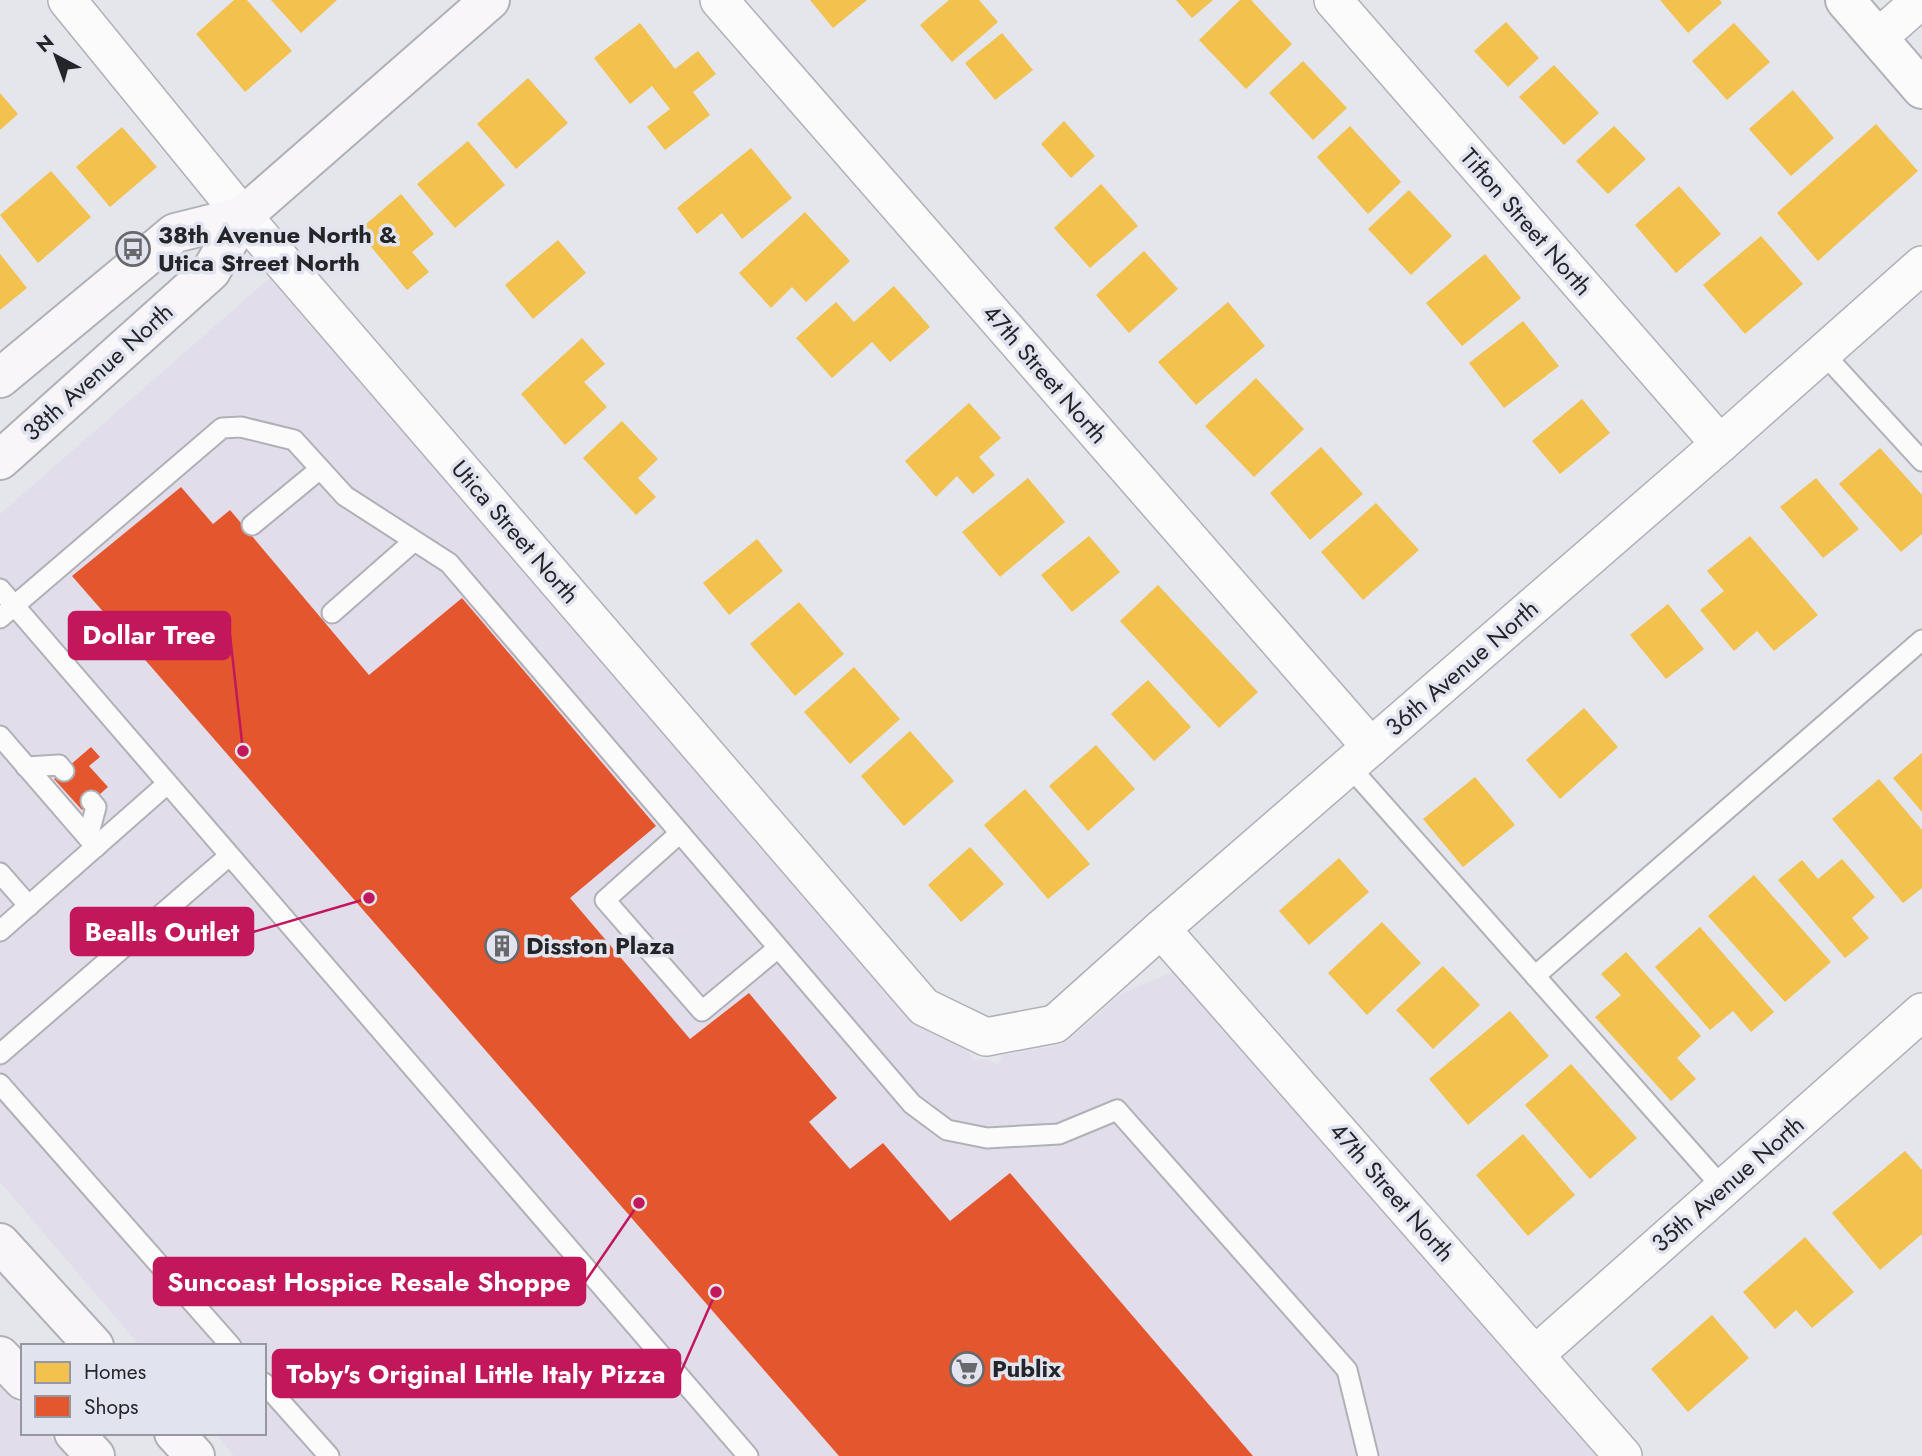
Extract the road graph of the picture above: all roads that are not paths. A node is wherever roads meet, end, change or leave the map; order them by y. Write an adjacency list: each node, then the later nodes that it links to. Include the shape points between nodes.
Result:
1 (66, 0): 9 (street, Utica Street North)
2 (489, 0): 9 (main road, 38th Avenue North)
3 (719, 0): 24 (street, 47th Street North)
4 (1333, 0): 13 (street, Tifton Street North)
5 (1844, 0): 7 (street)
6 (1921, 0): 7 (street)
7 (1878, 38): 8 (street)
8 (1922, 89)
9 (243, 216): 12 (main road, 38th Avenue North, via 175,233); 14 (main road, 38th Avenue North, via 211,271); 39 (street, Utica Street North, via 924,1007)
10 (1922, 265): 11 (street, 36th Avenue North)
11 (1823, 354): 13 (street, 36th Avenue North); 15 (lane)
12 (0, 378)
13 (1720, 444): 24 (street, 36th Avenue North)
14 (0, 460)
15 (1922, 461)
16 (320, 468): 17 (lane); 18 (lane, via 345,496); 20 (lane, via 294,440 242,427 222,428)
17 (252, 524)
18 (414, 541): 21 (lane); 29 (lane, via 449,563)
19 (0, 589): 20 (lane)
20 (7, 612): 27 (lane)
21 (332, 612)
22 (1922, 640): 37 (lane)
23 (0, 736): 25 (lane)
24 (1360, 757): 34 (street, 36th Avenue North); 37 (lane)
25 (26, 767): 26 (lane, via 59,765); 30 (lane)
26 (64, 771)
27 (167, 784): 30 (lane); 31 (lane)
28 (91, 801): 30 (lane, via 96,807)
29 (680, 833): 36 (lane); 36 (lane, via 605,900 702,1011)
30 (92, 842): 33 (lane)
31 (229, 856): 40 (lane); 57 (lane)
32 (0, 873): 33 (lane)
33 (29, 906): 35 (lane)
34 (1161, 929): 39 (street, 36th Avenue North, via 1055,1024); 46 (street, 47th Street North)
35 (0, 931)
36 (778, 948): 58 (lane, via 912,1104 947,1130 986,1138 1059,1134 1117,1110 1347,1370)
37 (1535, 976): 42 (lane)
38 (1922, 1012): 42 (street, 35th Avenue North)
39 (986, 1037)
40 (0, 1054)
41 (0, 1084): 45 (lane)
42 (1723, 1188): 46 (street, 35th Avenue North)
43 (0, 1243): 44 (main road)
44 (92, 1344)
45 (229, 1344)
46 (1535, 1355): 59 (street, 47th Street North)
47 (0, 1356): 48 (main road)
48 (21, 1378)
49 (266, 1385): 56 (lane)
50 (76, 1435): 53 (main road)
51 (154, 1435): 54 (main road)
52 (176, 1435): 55 (main road)
53 (95, 1456)
54 (156, 1456)
55 (195, 1456)
56 (329, 1456)
57 (748, 1456)
58 (1368, 1456)
59 (1623, 1456)

